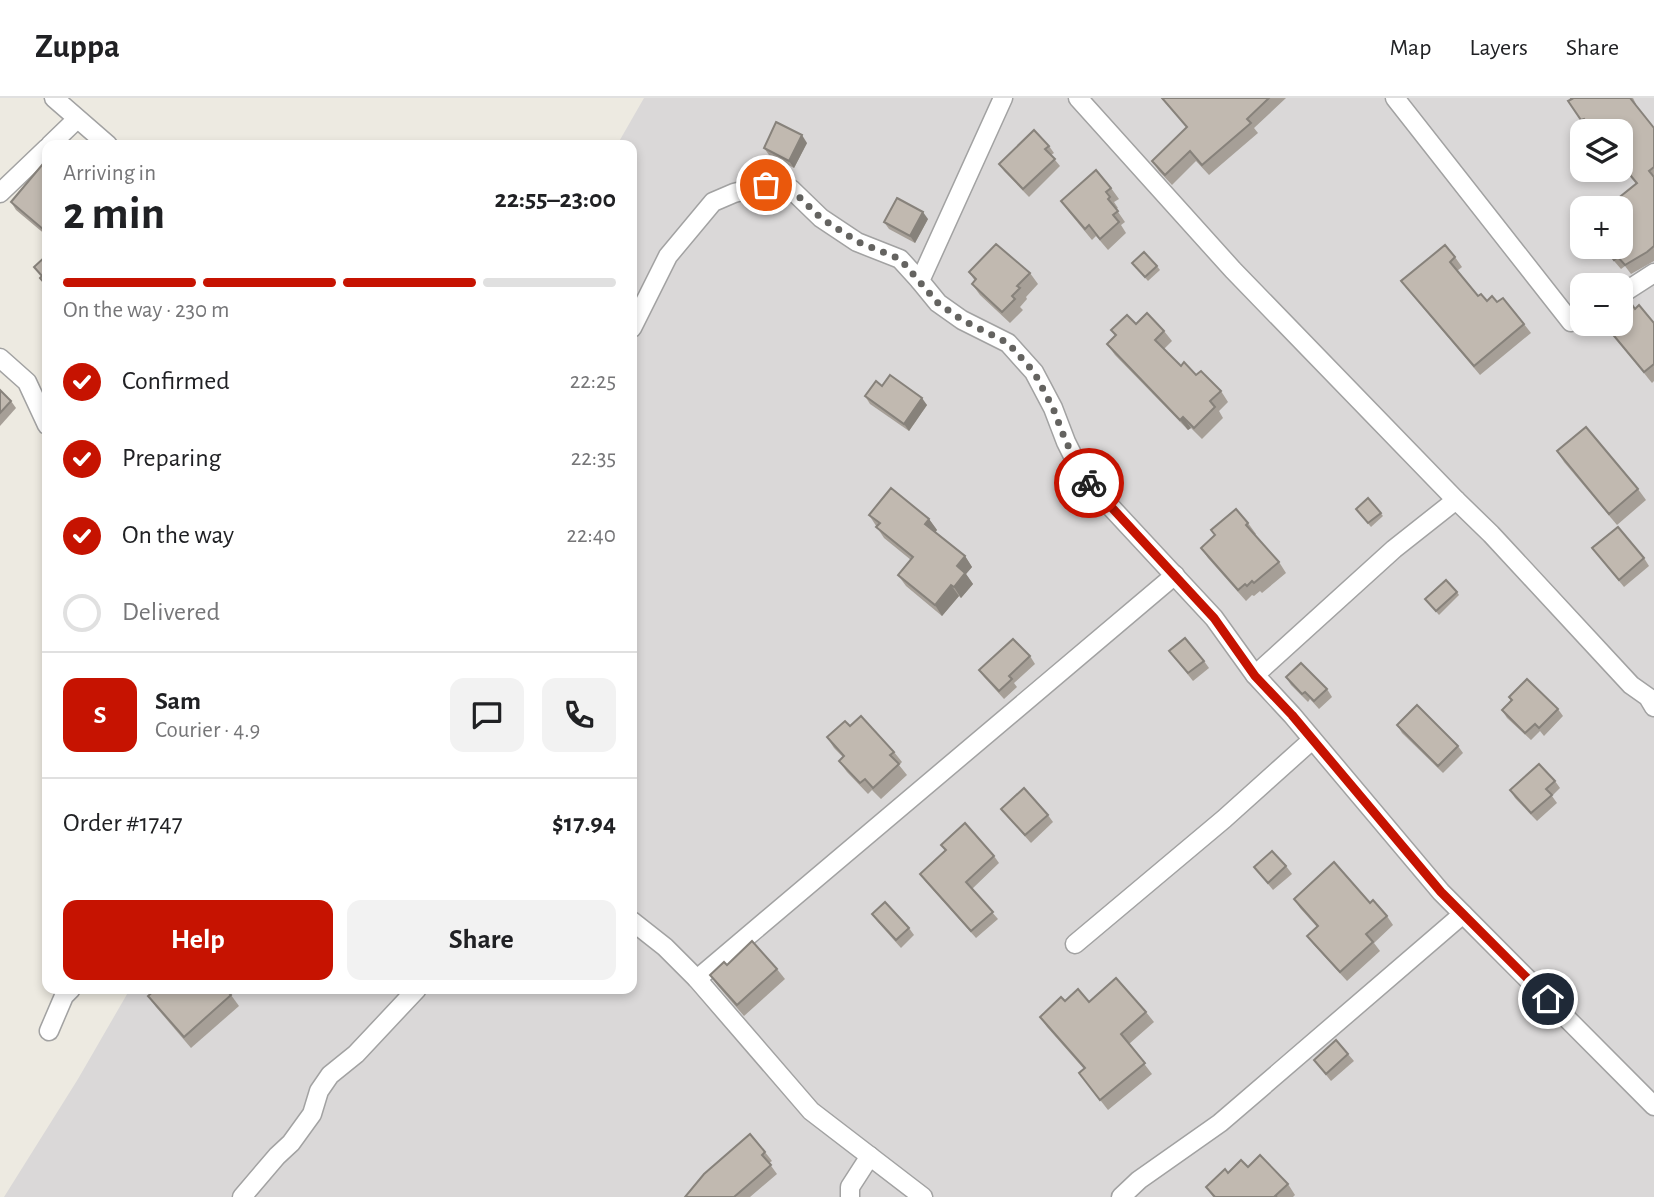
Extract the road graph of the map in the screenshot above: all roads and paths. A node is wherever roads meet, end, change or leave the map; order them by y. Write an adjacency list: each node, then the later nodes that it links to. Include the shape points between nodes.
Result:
1 (54, 98): 5 (street)
2 (1003, 98): 11 (street)
3 (1078, 98): 17 (street, via 1233,270)
4 (1395, 98): 14 (street)
5 (77, 119): 6 (street); 7 (street)
6 (56, 140)
7 (102, 140)
8 (42, 154): 9 (street)
9 (0, 193)
10 (1654, 273): 12 (street)
11 (920, 281): 13 (street, via 900,259 858,242 821,218 791,189 766,185 713,202 668,256); 18 (street, via 938,303 962,320 1008,343 1034,372 1083,476)
12 (1633, 287)
13 (637, 318)
14 (1570, 321)
15 (0, 358): 16 (street, via 27,382)
16 (42, 414)
17 (1456, 500): 19 (street, via 1394,549); 20 (street, via 1631,685)
18 (1175, 575): 19 (street, via 1214,618); 25 (street)
19 (1255, 676): 21 (street)
20 (1652, 699)
21 (1312, 740): 22 (street); 24 (street)
22 (1463, 914): 29 (street); 34 (street, via 1220,1123)
23 (637, 925): 25 (street)
24 (1075, 944)
25 (697, 979): 30 (street, via 811,1111)
26 (66, 994): 28 (street)
27 (412, 994): 31 (street, via 330,1075 312,1114)
28 (49, 1031)
29 (1654, 1106)
30 (870, 1156): 32 (street, via 850,1187); 33 (street)
31 (242, 1197)
32 (850, 1197)
33 (923, 1197)
34 (1121, 1197)

